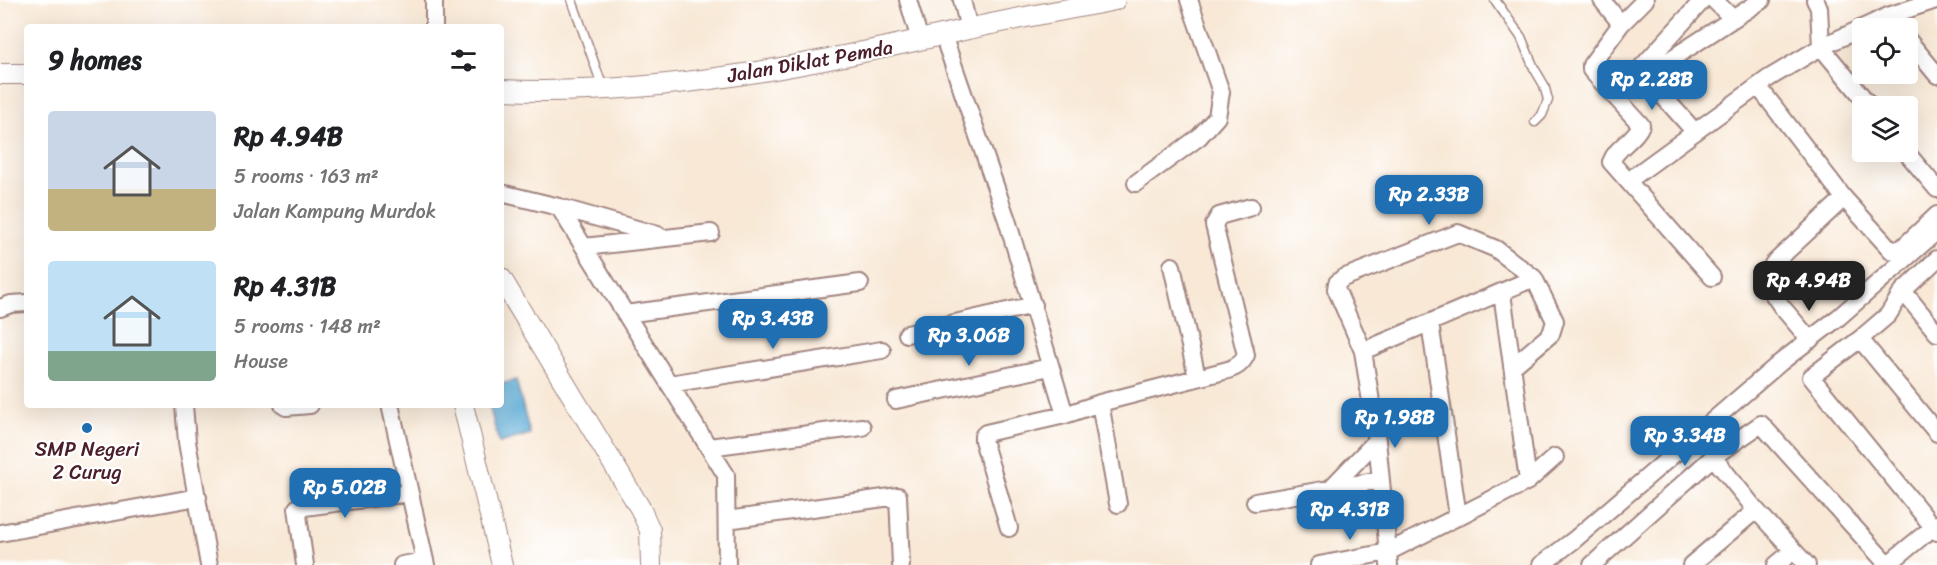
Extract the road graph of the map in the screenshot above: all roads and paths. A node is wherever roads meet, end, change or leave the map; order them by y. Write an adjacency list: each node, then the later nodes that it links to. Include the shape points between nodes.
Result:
1 (434, 0): 18 (street)
2 (572, 0): 31 (lane)
3 (908, 0): 23 (street)
4 (962, 0): 20 (street)
5 (1115, 0): 15 (street, Jalan Diklat Pemda)
6 (1189, 0): 38 (street, via 1221,92 1217,117 1199,137)
7 (1495, 0): 34 (lane, via 1521,37 1544,84 1548,100)
8 (1602, 0): 19 (street)
9 (1645, 0): 19 (street)
10 (1703, 0): 29 (street, via 1641,68)
11 (1714, 0): 17 (street)
12 (1762, 0): 17 (street)
13 (1815, 0): 24 (street)
14 (1936, 0): 16 (street)
15 (1091, 2): 20 (street, Jalan Diklat Pemda)
16 (1901, 18)
17 (1733, 19): 29 (street)
18 (434, 24)
19 (1621, 24): 51 (street, via 1593,60 1591,70 1641,125 1614,153 1611,162)
20 (969, 29): 21 (street, Jalan Diklat Pemda)
21 (943, 36): 23 (street, Jalan Diklat Pemda); 58 (street)
22 (1852, 36): 24 (street)
23 (920, 40): 31 (street, Jalan Diklat Pemda, via 745,74)
24 (1821, 47): 30 (street); 33 (street)
25 (1918, 52): 28 (street)
26 (0, 74): 27 (street)
27 (24, 74)
28 (1937, 75)
29 (1645, 76): 35 (street)
30 (1758, 86): 35 (street); 41 (street)
31 (603, 88): 32 (street, Jalan Diklat Pemda)
32 (504, 90)
33 (1862, 96)
34 (1535, 122)
35 (1695, 132): 37 (street)
36 (1914, 162): 39 (street)
37 (1636, 175)
38 (1136, 183)
39 (1937, 189)
40 (504, 194): 42 (street)
41 (1844, 198): 44 (street, via 1892,251 1902,248); 65 (street, via 1773,264 1767,285)
42 (559, 207): 47 (street); 48 (street)
43 (1251, 207): 70 (street, via 1214,221 1246,355 1236,367)
44 (1937, 215)
45 (1937, 231): 65 (street)
46 (711, 233): 47 (street)
47 (668, 238): 48 (street)
48 (584, 247): 60 (street)
49 (1937, 259): 55 (street)
50 (1172, 266): 70 (street)
51 (1712, 277)
52 (1534, 278): 56 (street); 67 (street, via 1496,249 1458,233 1344,278 1336,289); 69 (street, via 1555,321 1554,328)
53 (504, 283): 104 (street, via 640,508 650,530)
54 (860, 283): 60 (street)
55 (1902, 291): 62 (street); 64 (street, via 1891,311)
56 (1502, 293): 61 (street); 69 (street)
57 (24, 303): 59 (street)
58 (1034, 305): 63 (street); 68 (street)
59 (0, 308)
60 (625, 314): 71 (street)
61 (1430, 323): 67 (street); 92 (street)
62 (1937, 333)
63 (907, 334)
64 (1860, 339): 79 (street); 95 (street, via 1811,377)
65 (1810, 340): 108 (street)
66 (882, 350): 71 (street)
67 (1363, 351): 80 (street)
68 (1050, 367): 72 (street); 77 (street)
69 (1512, 367): 85 (street)
70 (1197, 377): 73 (street)
71 (669, 384): 81 (street)
72 (896, 400)
73 (1100, 403): 77 (street); 90 (street)
74 (183, 408): 88 (street)
75 (464, 408): 103 (street)
76 (391, 409): 87 (street)
77 (1065, 415): 94 (street, via 983,436)
78 (862, 428): 81 (street)
79 (1937, 433)
80 (1377, 440): 84 (street); 86 (street)
81 (709, 447): 93 (street, via 726,475)
82 (1555, 457): 85 (street)
83 (1713, 457): 91 (street); 109 (street); 113 (street, via 1761,424)
84 (1380, 480): 86 (street); 98 (street)
85 (1528, 481): 92 (street)
86 (1329, 490): 89 (street)
87 (410, 493): 99 (street); 101 (street, via 297,508)
88 (198, 497): 96 (street); 100 (street)
89 (1255, 502)
90 (1118, 504)
91 (1756, 510): 97 (street); 110 (street)
92 (1458, 517): 98 (street)
93 (727, 520): 105 (street); 106 (street, via 898,496)
94 (1010, 528)
95 (1936, 528): 113 (street)
96 (0, 533)
97 (1793, 551): 111 (street); 112 (street)
98 (1388, 558): 107 (street)
99 (425, 563): 102 (street)
100 (209, 565)
101 (305, 565)
102 (402, 565)
103 (502, 565)
104 (651, 565)
105 (727, 565)
106 (901, 565)
107 (1319, 565)
108 (1541, 565)
109 (1592, 565)
110 (1691, 565)
111 (1776, 565)
112 (1807, 565)
113 (1888, 565)

